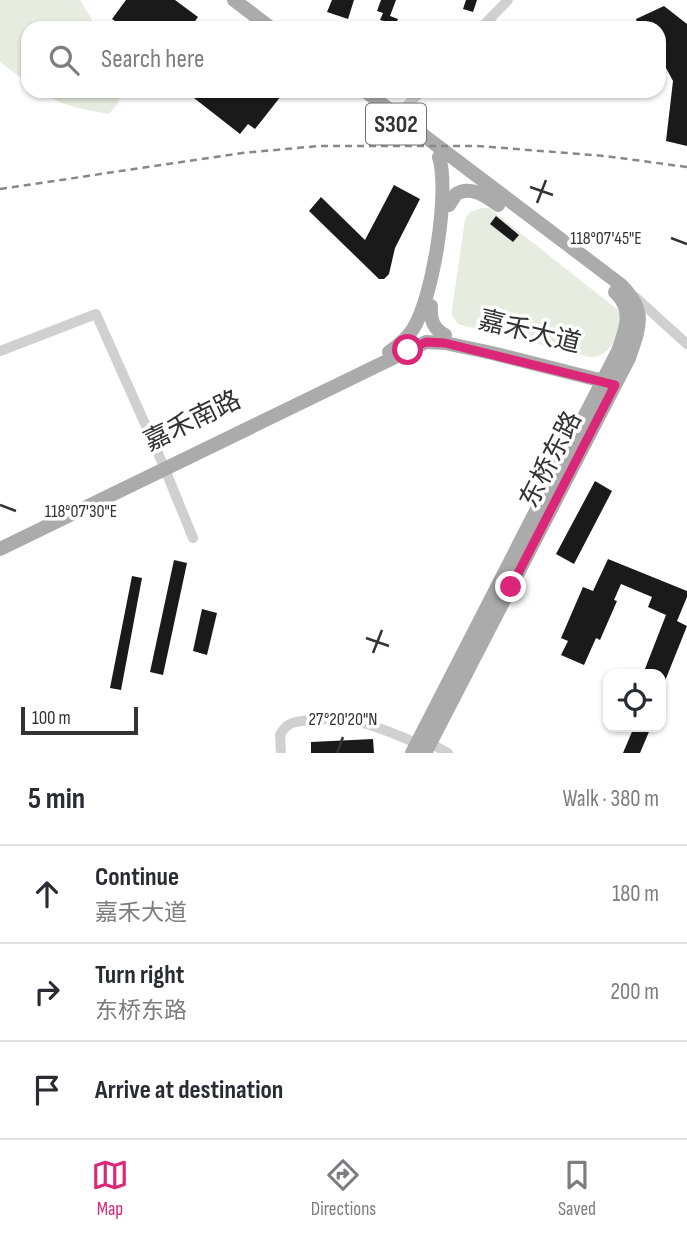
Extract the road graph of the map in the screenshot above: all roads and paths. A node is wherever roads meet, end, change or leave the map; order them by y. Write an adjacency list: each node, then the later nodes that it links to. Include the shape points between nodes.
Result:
1 (234, 0): 4 (main road)
2 (248, 0): 5 (main road)
3 (508, 0): 6 (street)
4 (262, 21)
5 (275, 21)
6 (488, 21)
7 (363, 98): 11 (main road, 东桥东路 / S302)
8 (374, 98): 10 (main road, 东桥东路 / S302)
9 (414, 98): 10 (street)
10 (397, 116): 11 (main road, 东桥东路 / S302)
11 (441, 154): 12 (main road); 15 (main road, 东桥东路); 16 (main road)
12 (450, 168): 13 (main road); 14 (main road)
13 (469, 183): 14 (main road); 15 (main road)
14 (450, 188): 16 (main road)
15 (486, 190): 16 (main road, via 461,191); 17 (main road, 东桥东路); 23 (main road, 东桥东路, via 625,302 626,331)
16 (445, 204): 18 (main road)
17 (621, 285): 20 (street); 23 (main road, 东桥东路, via 638,305 640,318 637,335)
18 (427, 306): 19 (main road); 19 (main road, via 438,331); 21 (main road)
19 (433, 336): 21 (main road, 嘉禾南路); 21 (main road); 23 (main road, 嘉禾大道)
20 (687, 344)
21 (398, 350): 24 (main road, 嘉禾南路)
22 (0, 351): 24 (street, via 96,314)
23 (611, 380): 28 (main road, 东桥东路)
24 (164, 465): 25 (main road, 嘉禾南路); 26 (street); 27 (main road, 嘉禾南路)
25 (0, 538)
26 (193, 538)
27 (0, 549)
28 (421, 748): 29 (street, via 366,724 340,719 288,724 280,735); 30 (street)
29 (281, 753)
30 (448, 753)

